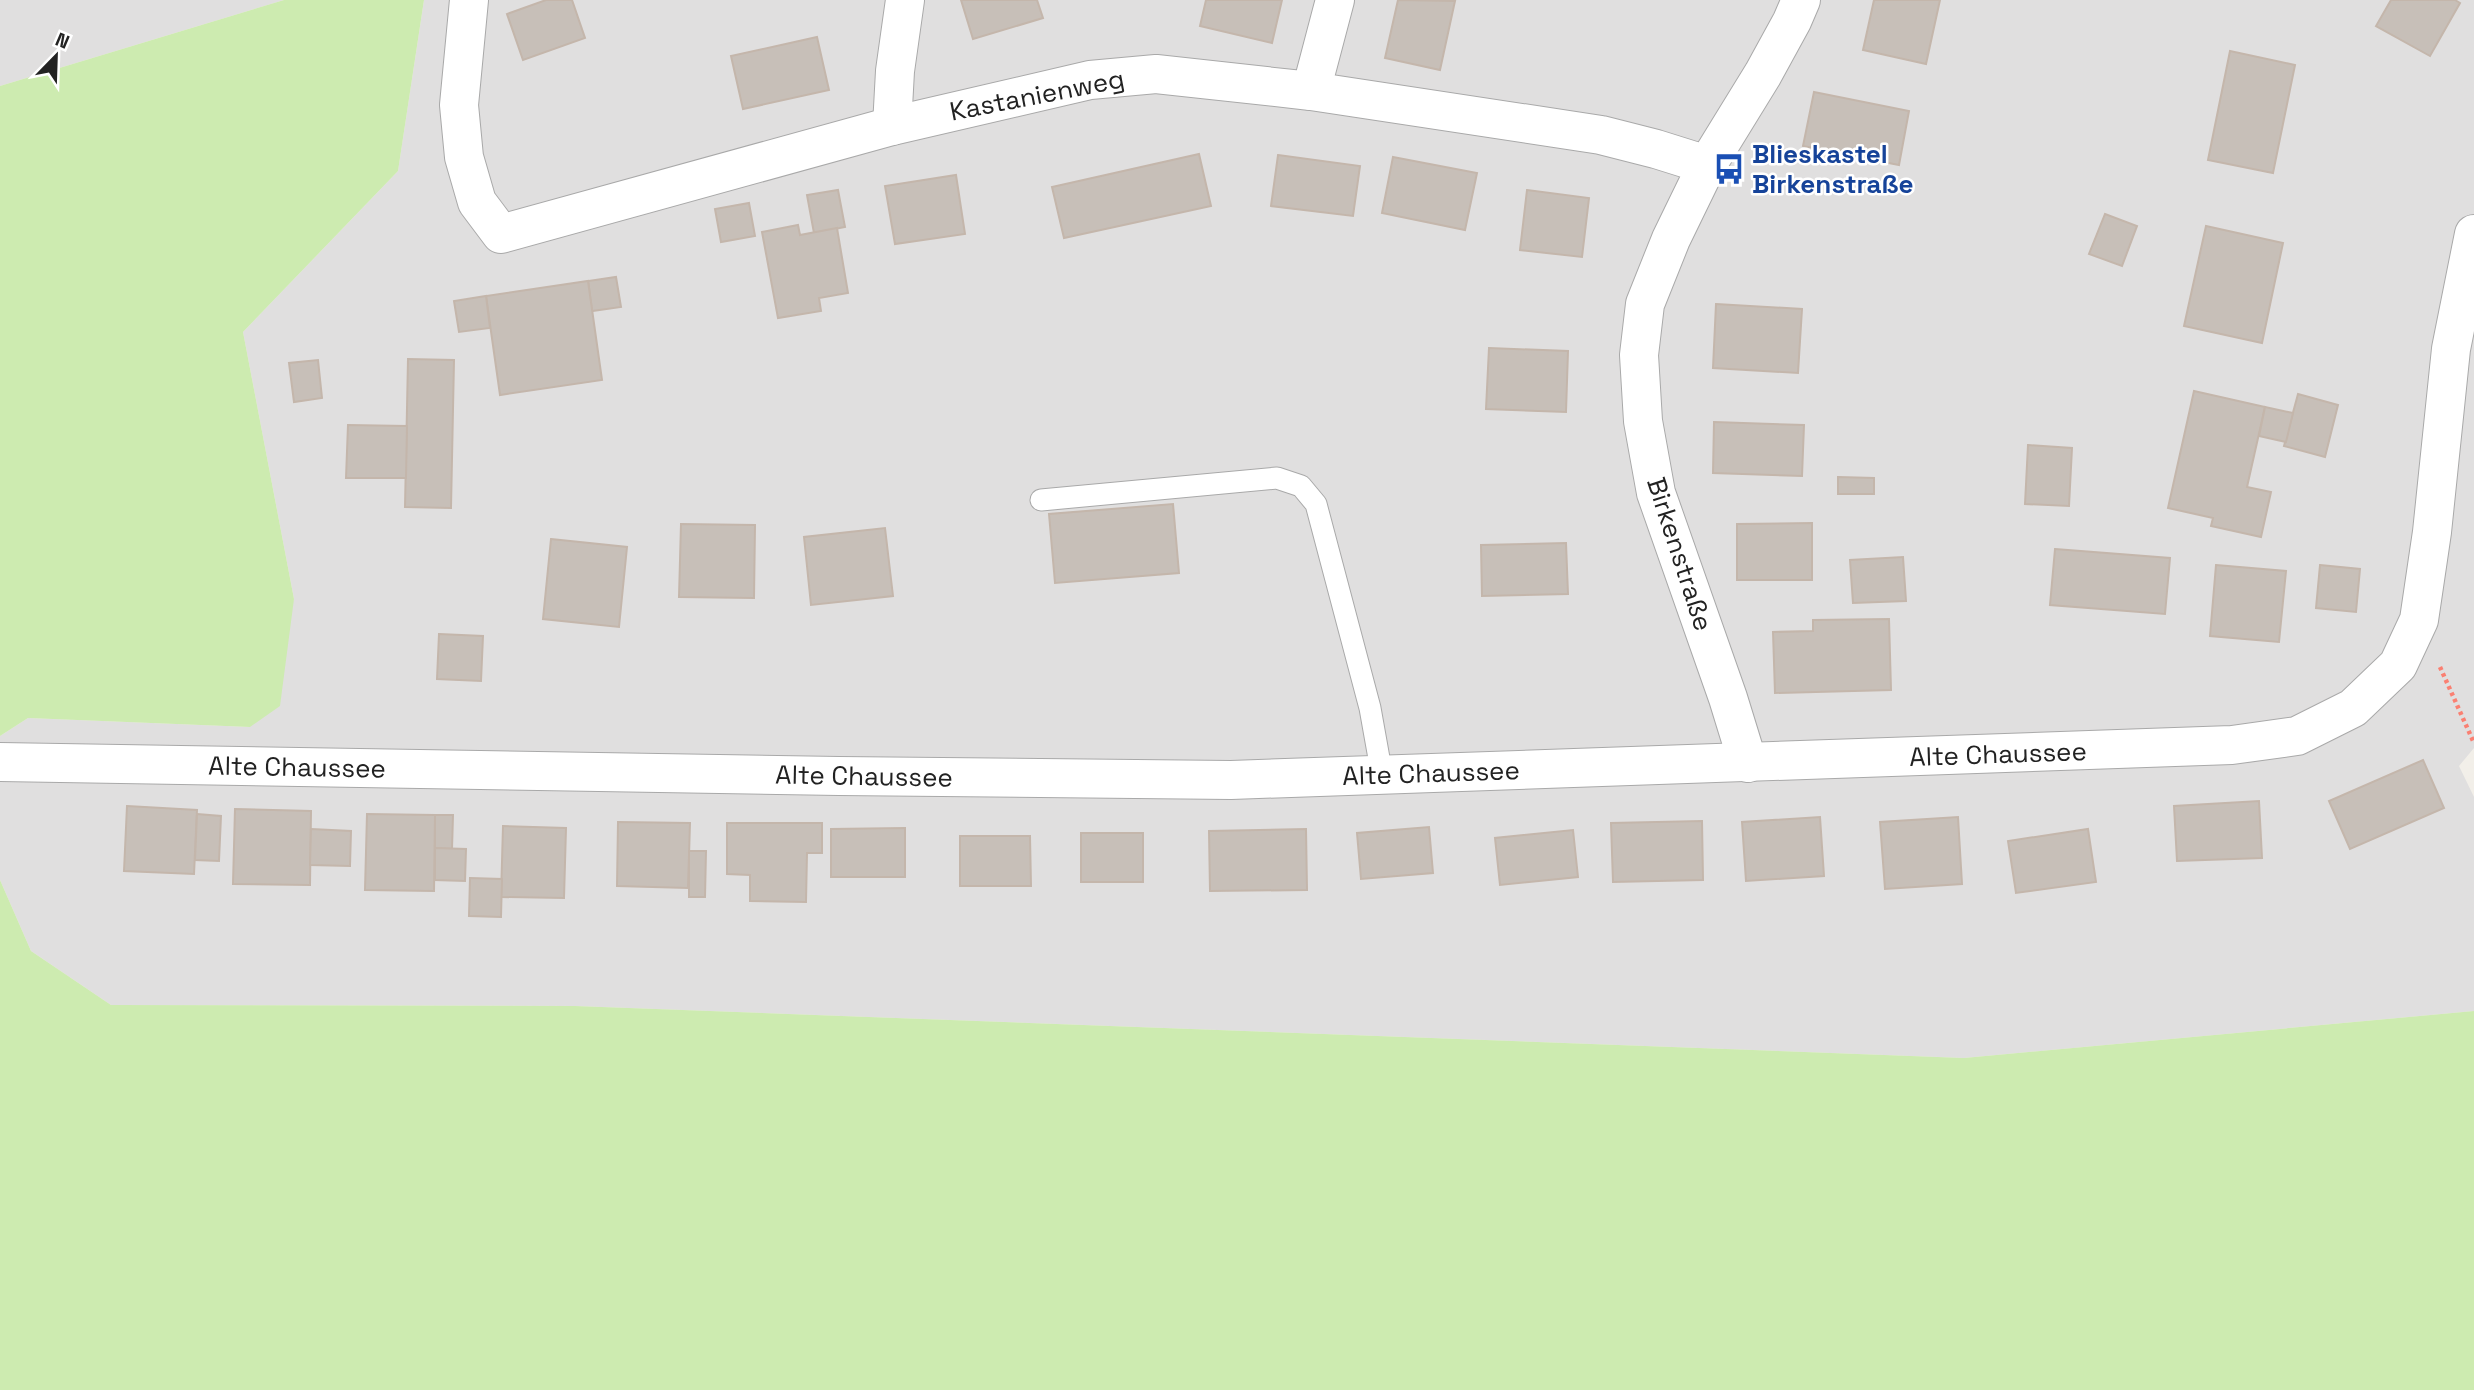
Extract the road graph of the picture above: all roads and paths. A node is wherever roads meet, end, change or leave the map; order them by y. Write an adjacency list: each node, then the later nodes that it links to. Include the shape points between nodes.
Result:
1 (470, 0): 6 (street, Kastanienweg, via 459,105 464,157 477,202 501,234)
2 (905, 0): 6 (street)
3 (1335, 0): 5 (street)
4 (1801, 0): 7 (street, Birkenstraße, via 1763,74)
5 (1311, 91): 6 (street, Kastanienweg, via 1143,75 1090,80); 7 (street, Kastanienweg, via 1601,135)
6 (892, 126)
7 (1707, 165): 13 (street, Birkenstraße, via 1645,303 1639,355 1643,421 1656,493)
8 (2474, 234): 10 (street, Alte Chaussee, via 2451,349)
9 (1041, 500): 14 (lane, via 1277,478 1301,486 1316,504 1370,708)
10 (2419, 620): 11 (path); 13 (street, Alte Chaussee, via 2398,665 2353,708 2297,736 2232,746)
11 (2474, 743)
12 (0, 762): 14 (street, Alte Chaussee, via 1189,779)
13 (1748, 763): 14 (street, Alte Chaussee)
14 (1382, 775)

